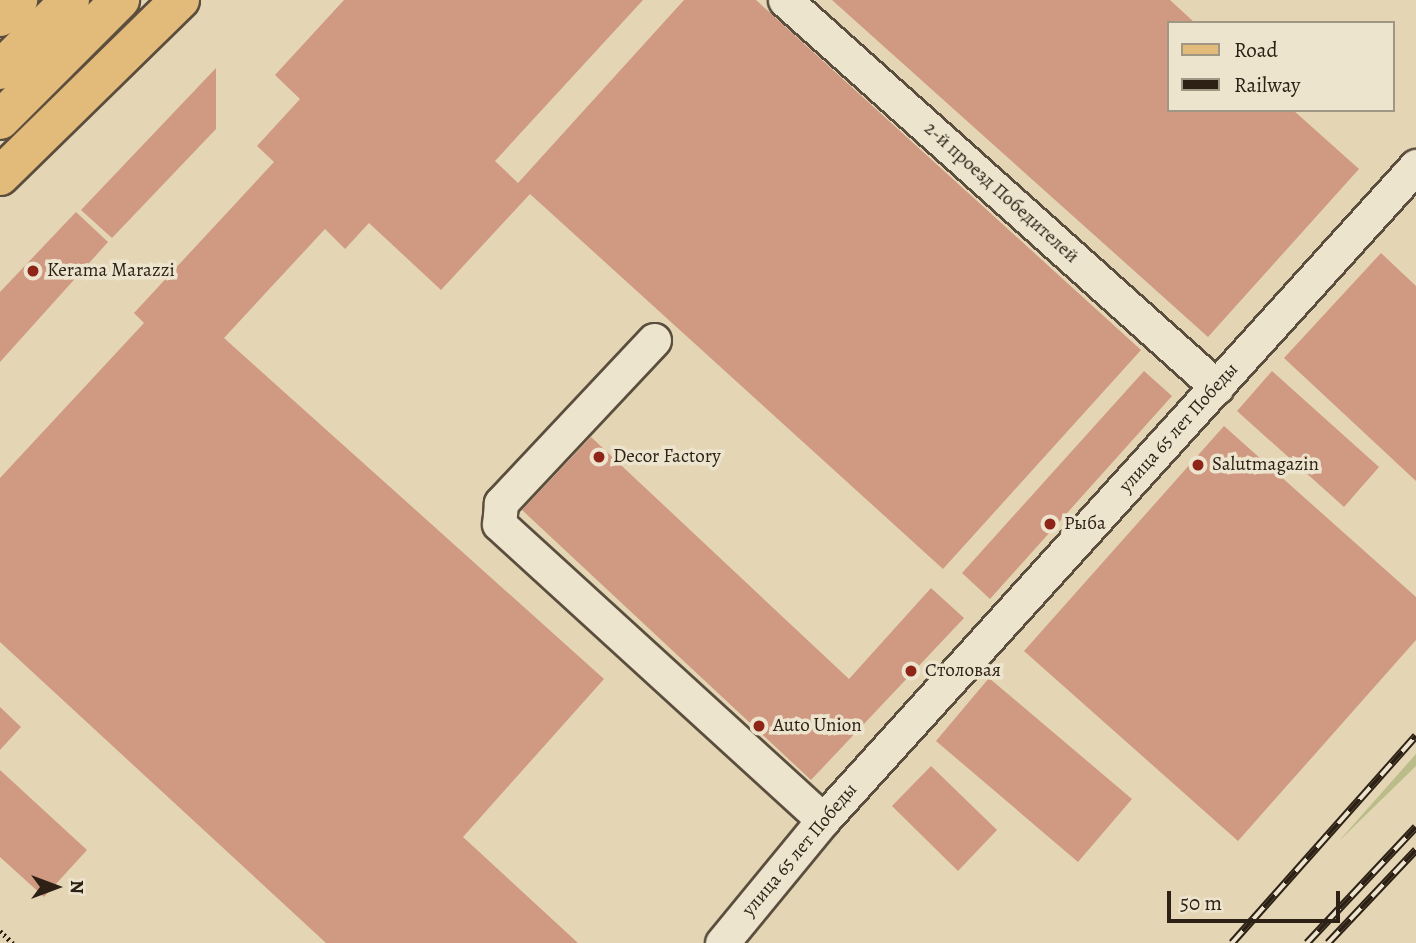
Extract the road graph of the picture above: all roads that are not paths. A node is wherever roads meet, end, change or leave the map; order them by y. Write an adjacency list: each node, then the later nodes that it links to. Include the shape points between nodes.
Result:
1 (18, 0): 6 (main road)
2 (70, 0): 7 (main road)
3 (120, 0): 8 (main road)
4 (180, 0): 10 (main road)
5 (785, 0): 12 (street, 2-й проезд Победителей)
6 (0, 17)
7 (0, 70)
8 (0, 120)
9 (1416, 166): 12 (street, улица 65 лет Победы)
10 (0, 176)
11 (653, 340): 13 (street, via 501,503 499,524)
12 (1217, 387): 13 (street, улица 65 лет Победы)
13 (823, 820): 14 (street, улица 65 лет Победы)
14 (722, 943)

